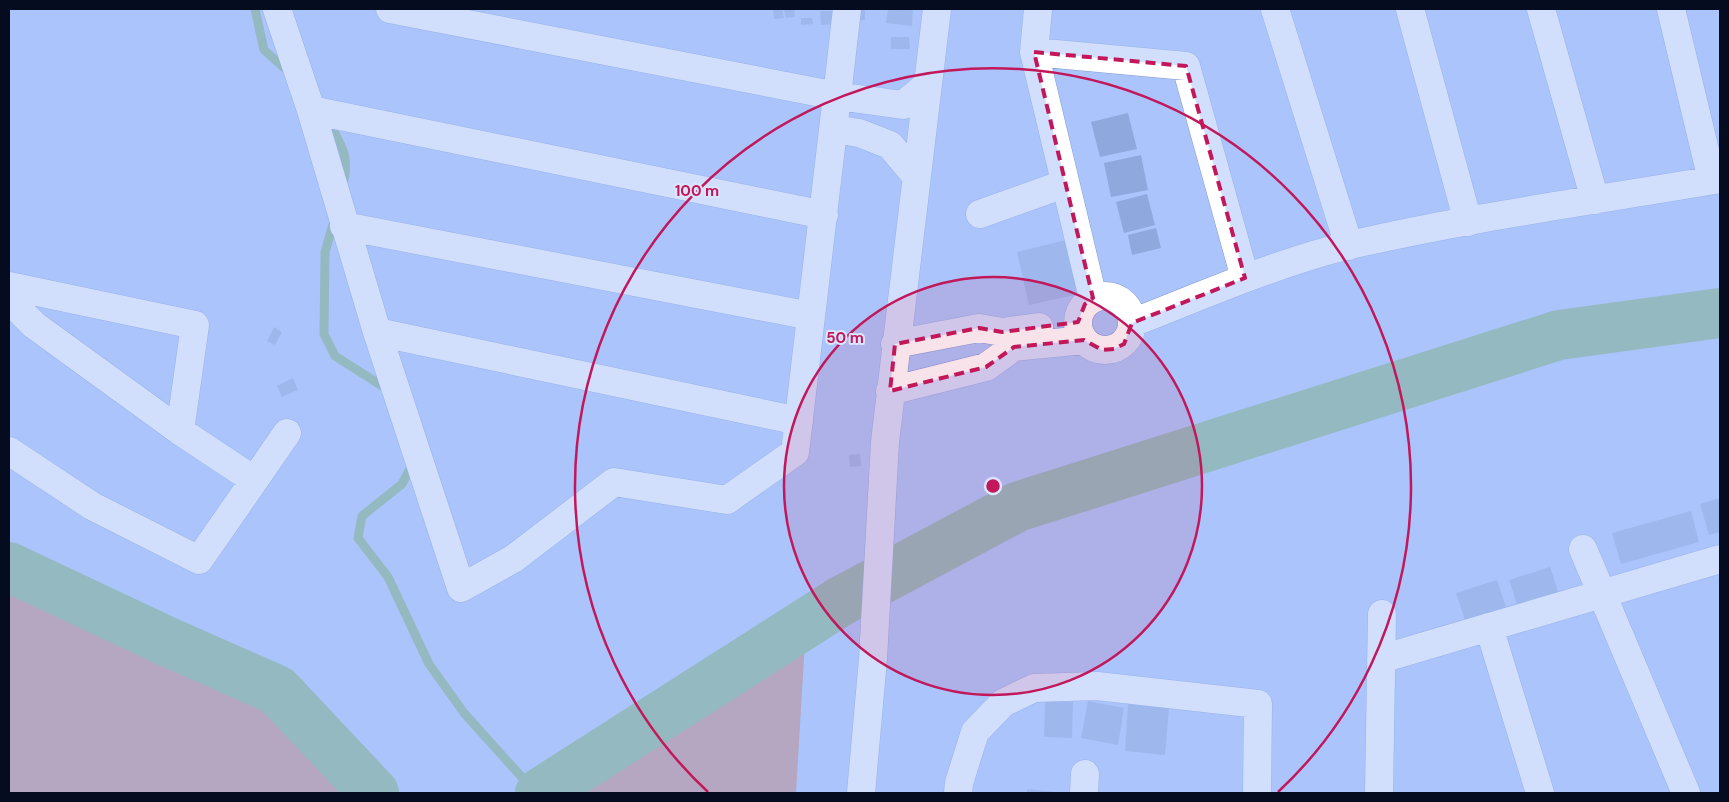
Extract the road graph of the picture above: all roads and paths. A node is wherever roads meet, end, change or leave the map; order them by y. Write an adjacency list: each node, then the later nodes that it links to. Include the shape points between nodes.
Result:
1 (277, 9): 13 (street)
2 (390, 9): 12 (street)
3 (847, 9): 12 (street)
4 (937, 9): 11 (street)
5 (1038, 9): 10 (street)
6 (1275, 9): 23 (street)
7 (1410, 9): 21 (street)
8 (1541, 9): 18 (street)
9 (1670, 9): 16 (street)
10 (1034, 52): 17 (street); 24 (street, via 1186,66)
11 (928, 84): 12 (street, via 903,105); 15 (street)
12 (837, 96): 14 (street)
13 (310, 110): 20 (street); 22 (street)
14 (834, 129): 15 (street, via 859,133 890,145); 20 (street)
15 (916, 176): 32 (street)
16 (1716, 179): 18 (street)
17 (1064, 184): 19 (street); 26 (street)
18 (1595, 200): 21 (street)
19 (980, 214)
20 (824, 215): 28 (street)
21 (1468, 222): 23 (street)
22 (344, 226): 28 (street); 31 (street)
23 (1349, 246): 24 (street)
24 (1245, 278): 29 (street)
25 (9, 286): 35 (street, via 195,325)
26 (1093, 298): 29 (street, via 1104,296 1119,300 1130,312); 30 (street, via 1085,304)
27 (9, 300): 35 (street, via 34,325)
28 (812, 316): 34 (street)
29 (1132, 323): 30 (street, via 1124,344 1114,349 1091,347)
30 (1081, 331): 32 (street, via 1002,332 980,328); 33 (street, via 1014,347 986,367)
31 (377, 332): 34 (street); 34 (street, via 461,588 513,559 614,482 727,500 795,452)
32 (895, 344): 33 (street)
33 (890, 391): 45 (street)
34 (799, 421)
35 (180, 431): 38 (street)
36 (287, 433): 38 (street)
37 (9, 451): 38 (street, via 92,506 200,560)
38 (254, 480)
39 (1583, 549): 41 (street)
40 (1720, 559): 41 (street)
41 (1602, 594): 43 (street); 50 (street)
42 (1382, 614): 44 (street)
43 (1489, 627): 44 (street); 49 (street)
44 (1381, 659): 48 (street)
45 (861, 793)
46 (958, 793): 47 (street, via 975,732 1003,704 1034,688 1097,686 1258,704)
47 (1257, 793)
48 (1379, 793)
49 (1540, 793)
50 (1686, 793)

